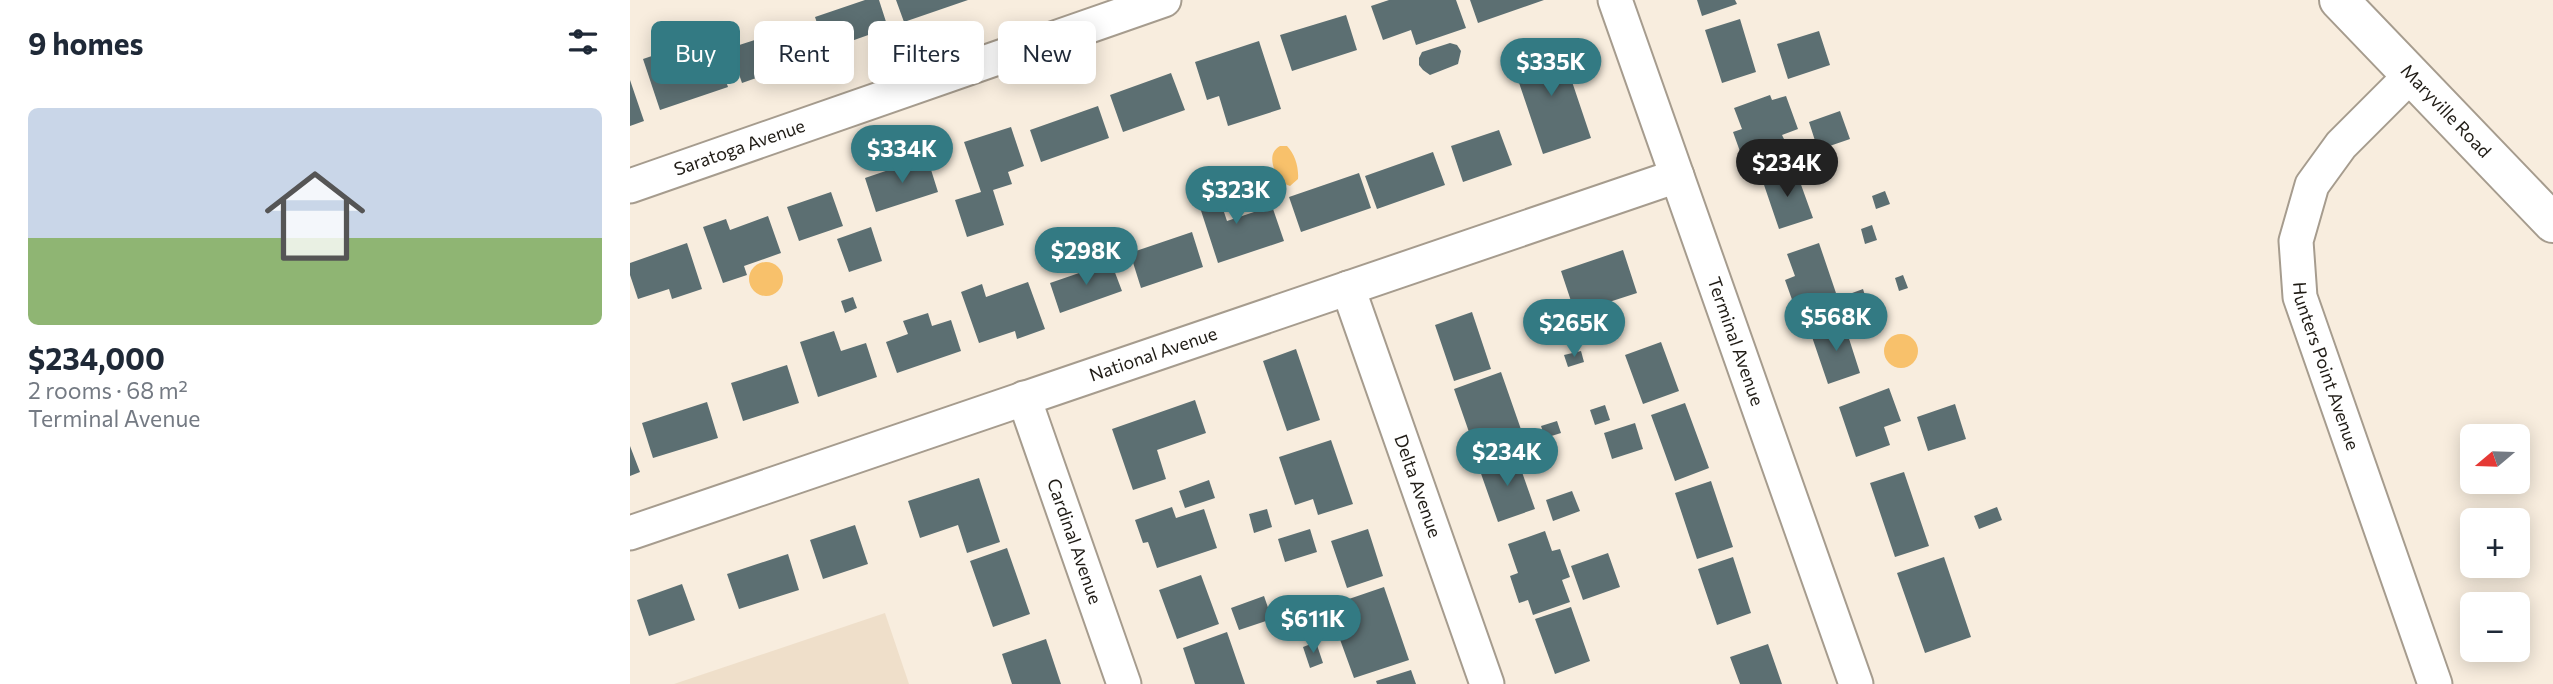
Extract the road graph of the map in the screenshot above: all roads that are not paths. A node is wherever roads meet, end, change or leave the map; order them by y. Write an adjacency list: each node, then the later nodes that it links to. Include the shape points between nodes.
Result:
1 (1164, 0): 6 (street, Saratoga Avenue)
2 (1615, 0): 5 (street, Terminal Avenue)
3 (2339, 0): 4 (main road, Maryville Road)
4 (2411, 75): 7 (main road, Maryville Road); 14 (street, Hunters Point Avenue, via 2341,145 2312,185 2296,241 2300,297)
5 (1677, 176): 8 (street, National Avenue); 13 (street, Terminal Avenue)
6 (630, 186)
7 (2553, 223)
8 (1348, 288): 9 (street, National Avenue); 12 (street, Delta Avenue)
9 (1024, 398): 10 (street, National Avenue); 11 (street, Cardinal Avenue)
10 (630, 533)
11 (1124, 684)
12 (1487, 684)
13 (1856, 684)
14 (2435, 684)

